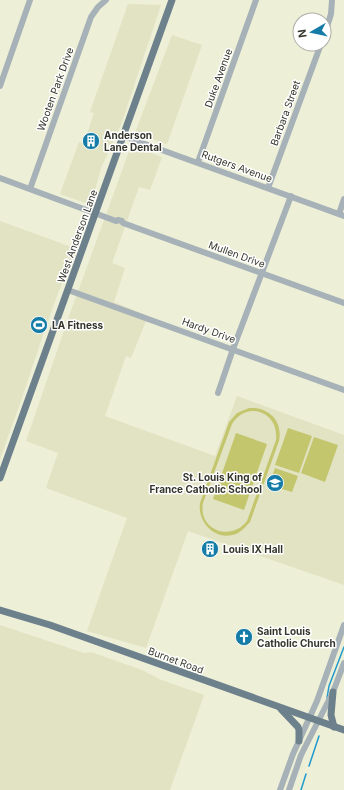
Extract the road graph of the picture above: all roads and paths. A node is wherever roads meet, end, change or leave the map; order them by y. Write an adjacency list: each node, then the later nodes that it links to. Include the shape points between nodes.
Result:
1 (30, 0): 8 (street)
2 (106, 0): 13 (street, Wooten Park Drive, via 91,17)
3 (172, 0): 9 (main road, West Anderson Lane)
4 (256, 0): 10 (street, Duke Avenue)
5 (332, 0): 6 (street)
6 (332, 12)
7 (318, 52): 12 (street, Barbara Street)
8 (0, 86)
9 (124, 136): 10 (street, Rutgers Avenue); 16 (main road, West Anderson Lane)
10 (198, 162): 12 (street, Rutgers Avenue)
11 (0, 178): 13 (street, Mullen Drive)
12 (268, 188): 14 (street, Rutgers Avenue)
13 (30, 189): 16 (street, Mullen Drive)
14 (291, 196): 17 (street, Rutgers Avenue); 18 (street)
15 (344, 199): 17 (street)
16 (96, 214): 18 (street, Mullen Drive, via 122,221 123,224); 19 (main road, West Anderson Lane)
17 (341, 215)
18 (262, 273): 20 (street, Mullen Drive); 21 (street)
19 (68, 290): 21 (street, Hardy Drive); 24 (main road, West Anderson Lane)
20 (344, 303)
21 (233, 349): 22 (street, Hardy Drive); 23 (street)
22 (344, 390)
23 (218, 393)
24 (0, 478)
25 (0, 610): 30 (main road, Burnet Road, via 50,625)
26 (344, 625): 27 (street)
27 (343, 632): 31 (street)
28 (344, 663): 29 (street)
29 (333, 692): 32 (street); 33 (main road, via 331,715)
30 (278, 706): 31 (main road, Burnet Road); 35 (main road, via 296,723)
31 (309, 718): 32 (main road, Burnet Road); 35 (street)
32 (318, 721): 33 (main road, Burnet Road); 37 (street, via 300,755)
33 (334, 727): 34 (main road, Burnet Road)
34 (344, 730)
35 (299, 741): 36 (street)
36 (280, 790)
37 (289, 790)

